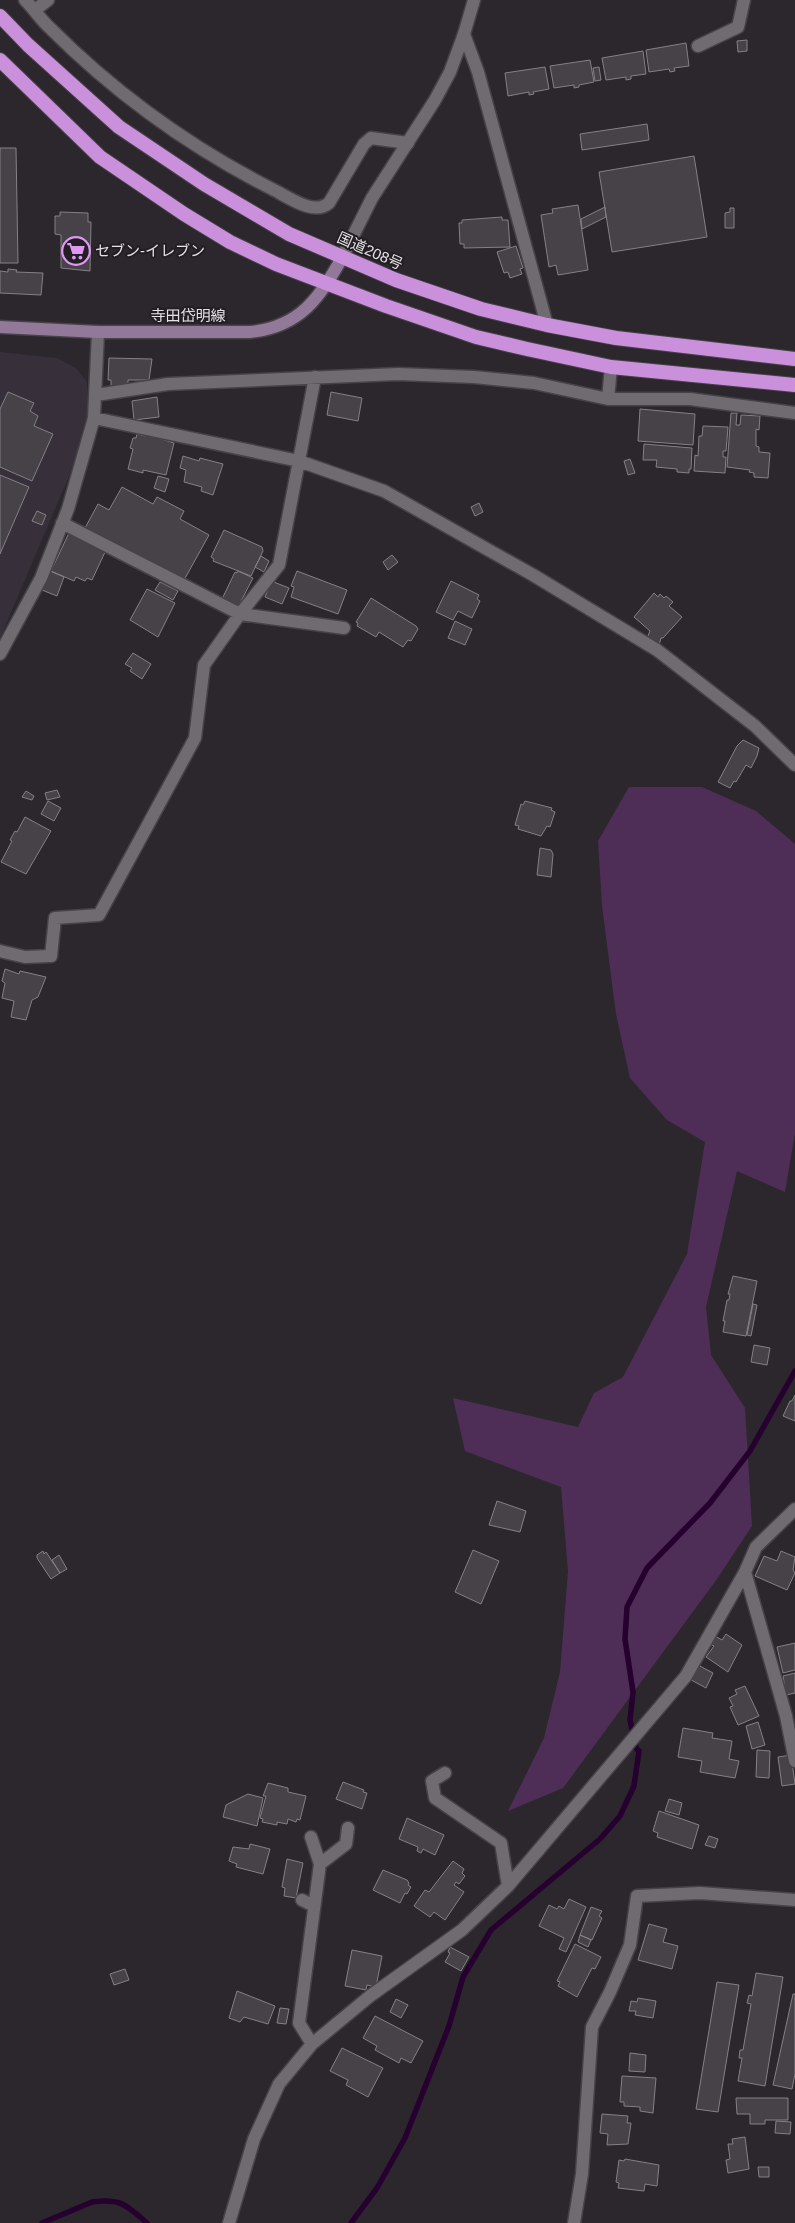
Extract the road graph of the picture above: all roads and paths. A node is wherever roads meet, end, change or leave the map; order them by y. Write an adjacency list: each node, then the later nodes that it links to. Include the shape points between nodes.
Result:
1 (25, 0): 5 (street)
2 (48, 0): 5 (street)
3 (474, 0): 7 (street)
4 (744, 0): 8 (street, via 738,27)
5 (35, 10): 10 (street, via 73,50 187,140 237,172 305,206 324,207 329,202 364,144 371,138)
6 (0, 16): 11 (highway, 国道208号, via 119,127 249,211 289,234)
7 (464, 34): 10 (street, via 450,72); 13 (street, via 478,72)
8 (698, 46)
9 (0, 60): 12 (highway, via 108,162 184,214 230,242)
10 (408, 143): 11 (street, via 372,198)
11 (343, 256): 12 (main road, 寺田岱明線); 13 (highway, 国道208号, via 421,289 481,309)
12 (328, 284): 15 (main road, 寺田岱明線, via 304,311 270,330); 17 (highway, via 476,337)
13 (547, 325): 16 (highway, 国道208号, via 616,338)
14 (0, 327): 15 (main road, 寺田岱明線)
15 (98, 332): 20 (street)
16 (795, 359)
17 (611, 367): 19 (highway); 21 (street)
18 (315, 377): 20 (street, via 168,384); 21 (street, via 398,374 474,377 534,383); 24 (street)
19 (795, 385)
20 (96, 395): 23 (street)
21 (608, 398): 22 (street, via 690,399)
22 (795, 413)
23 (94, 418): 24 (street); 25 (street)
24 (300, 462): 26 (street, via 279,565); 29 (street, via 384,491 657,650 755,726)
25 (62, 524): 26 (street); 28 (street, via 42,578)
26 (240, 614): 27 (street); 30 (street, via 204,665 195,738 99,915 55,918 51,956 25,957)
27 (344, 628)
28 (0, 654)
29 (795, 765)
30 (0, 951)
31 (795, 1509): 32 (street, via 756,1547)
32 (745, 1572): 33 (street, via 786,1716); 38 (street, via 686,1676)
33 (795, 1761)
34 (445, 1773): 38 (street, via 432,1781 435,1798 501,1843)
35 (348, 1828): 37 (street, via 346,1844)
36 (311, 1837): 37 (street)
37 (320, 1864): 41 (street)
38 (508, 1886): 42 (street, via 462,1930 370,1996)
39 (302, 1900): 41 (street)
40 (795, 1900): 44 (street, via 700,1893 637,1896 630,1945 592,2027 582,2174)
41 (314, 1906): 42 (street, via 299,2023)
42 (312, 2044): 43 (street, via 279,2084 254,2139)
43 (229, 2223)
44 (574, 2223)

